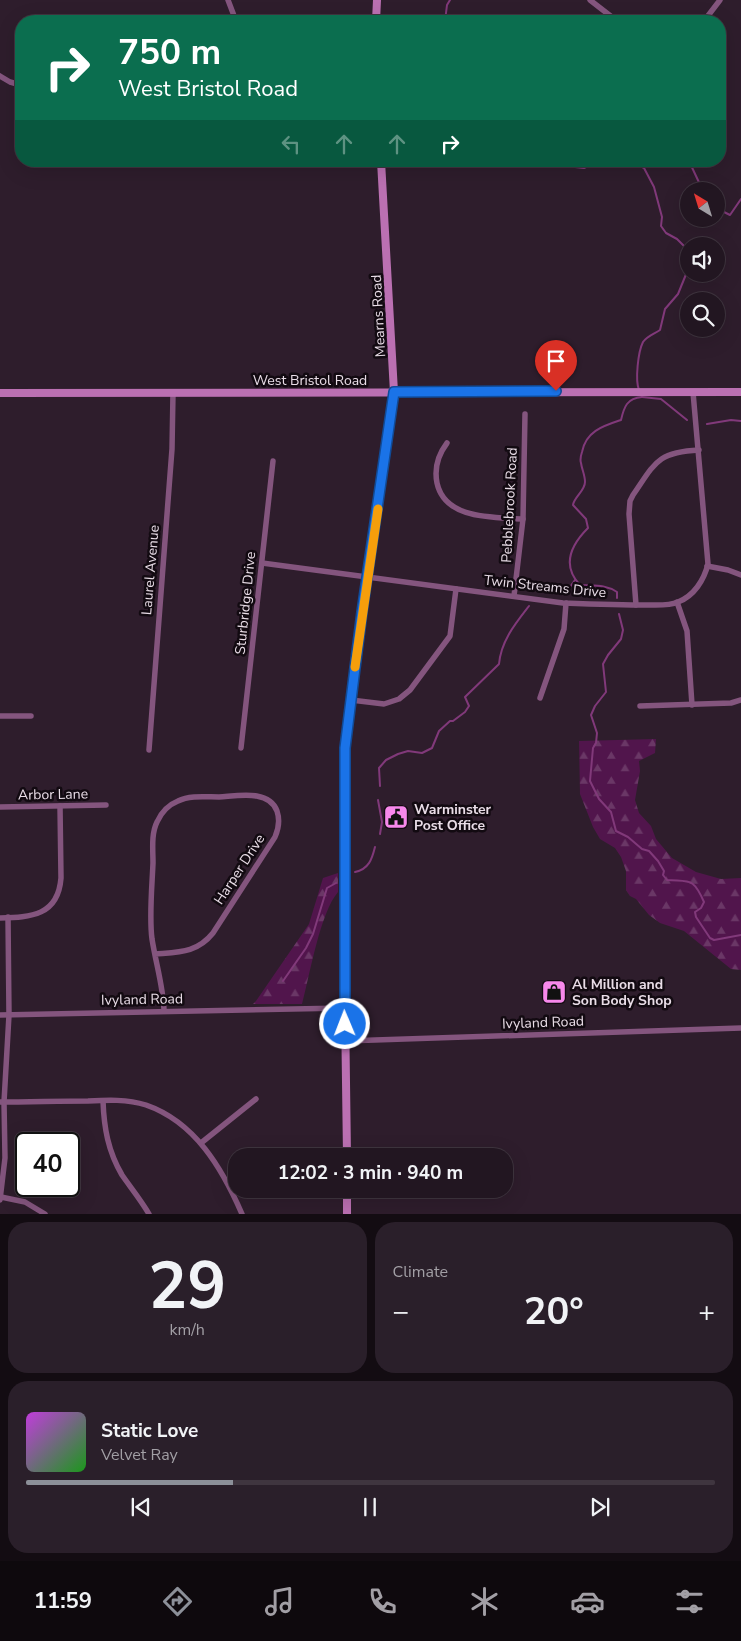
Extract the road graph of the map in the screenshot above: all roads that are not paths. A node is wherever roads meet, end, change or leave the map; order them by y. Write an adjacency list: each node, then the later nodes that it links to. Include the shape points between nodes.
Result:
1 (228, 0): 5 (street)
2 (377, 0): 6 (street)
3 (590, 0): 7 (street)
4 (720, 0): 8 (street)
5 (234, 15)
6 (376, 15)
7 (609, 15)
8 (709, 15)
9 (0, 76): 10 (street)
10 (15, 83)
11 (381, 167): 13 (street, Mearns Road)
12 (174, 392): 13 (street, West Bristol Road); 16 (street, West Bristol Road); 39 (street, Laurel Avenue, via 172,458)
13 (394, 392): 14 (street, West Bristol Road); 25 (street, Mearns Road)
14 (693, 392): 15 (street, West Bristol Road); 19 (street, Twin Streams Drive)
15 (741, 392)
16 (0, 393)
17 (525, 414): 21 (street, Pebblebrook Road)
18 (447, 443): 21 (street, via 436,467 438,486 450,505 467,513)
19 (699, 450): 23 (street, Twin Streams Drive); 30 (street, via 676,452 659,459 630,501)
20 (273, 461): 22 (street, Sturbridge Drive)
21 (523, 519): 27 (street, Pebblebrook Road)
22 (262, 563): 25 (street, Twin Streams Drive); 38 (street, Sturbridge Drive)
23 (707, 566): 24 (street); 28 (street, Twin Streams Drive, via 697,587)
24 (741, 575)
25 (367, 577): 26 (street, Twin Streams Drive); 32 (street, Mearns Road)
26 (456, 589): 27 (street, Twin Streams Drive); 32 (street, via 450,636 410,690 384,704)
27 (514, 596): 29 (street, Twin Streams Drive)
28 (677, 602): 30 (street, Twin Streams Drive); 34 (street, via 687,631)
29 (566, 604): 30 (street, Twin Streams Drive); 31 (street, via 564,629)
30 (636, 605)
31 (540, 698)
32 (351, 700): 46 (street, Mearns Road, via 345,748)
33 (741, 700): 34 (street)
34 (692, 705): 35 (street)
35 (640, 706)
36 (0, 716): 37 (street)
37 (30, 716)
38 (242, 748)
39 (149, 750)
40 (106, 805): 41 (street, Arbor Lane)
41 (60, 806): 42 (street, Arbor Lane); 44 (street, via 61,878 58,894 39,914)
42 (0, 807)
43 (0, 918): 44 (street)
44 (8, 918): 49 (street)
45 (155, 954): 45 (street, Harper Drive, via 152,938 154,832 162,813 186,798 247,795 268,800 275,807 279,829 213,933 196,948); 47 (street, Harper Drive)
46 (345, 1008): 47 (street, Ivyland Road); 51 (street, Mearns Road)
47 (164, 1010): 49 (street, Ivyland Road)
48 (0, 1015): 49 (street, Ivyland Road)
49 (9, 1015): 54 (street)
50 (741, 1028): 51 (street, Ivyland Road)
51 (345, 1041): 56 (street, Mearns Road)
52 (256, 1099): 55 (street)
53 (103, 1100): 54 (street); 55 (street, via 121,1100 159,1111 185,1126); 60 (street, via 104,1126 112,1155)
54 (2, 1102): 57 (street, via 5,1158)
55 (201, 1143): 61 (street)
56 (347, 1148)
57 (0, 1198): 59 (street, via 24,1202)
58 (347, 1198): 62 (street)
59 (45, 1214)
60 (149, 1214)
61 (242, 1214)
62 (347, 1214)

